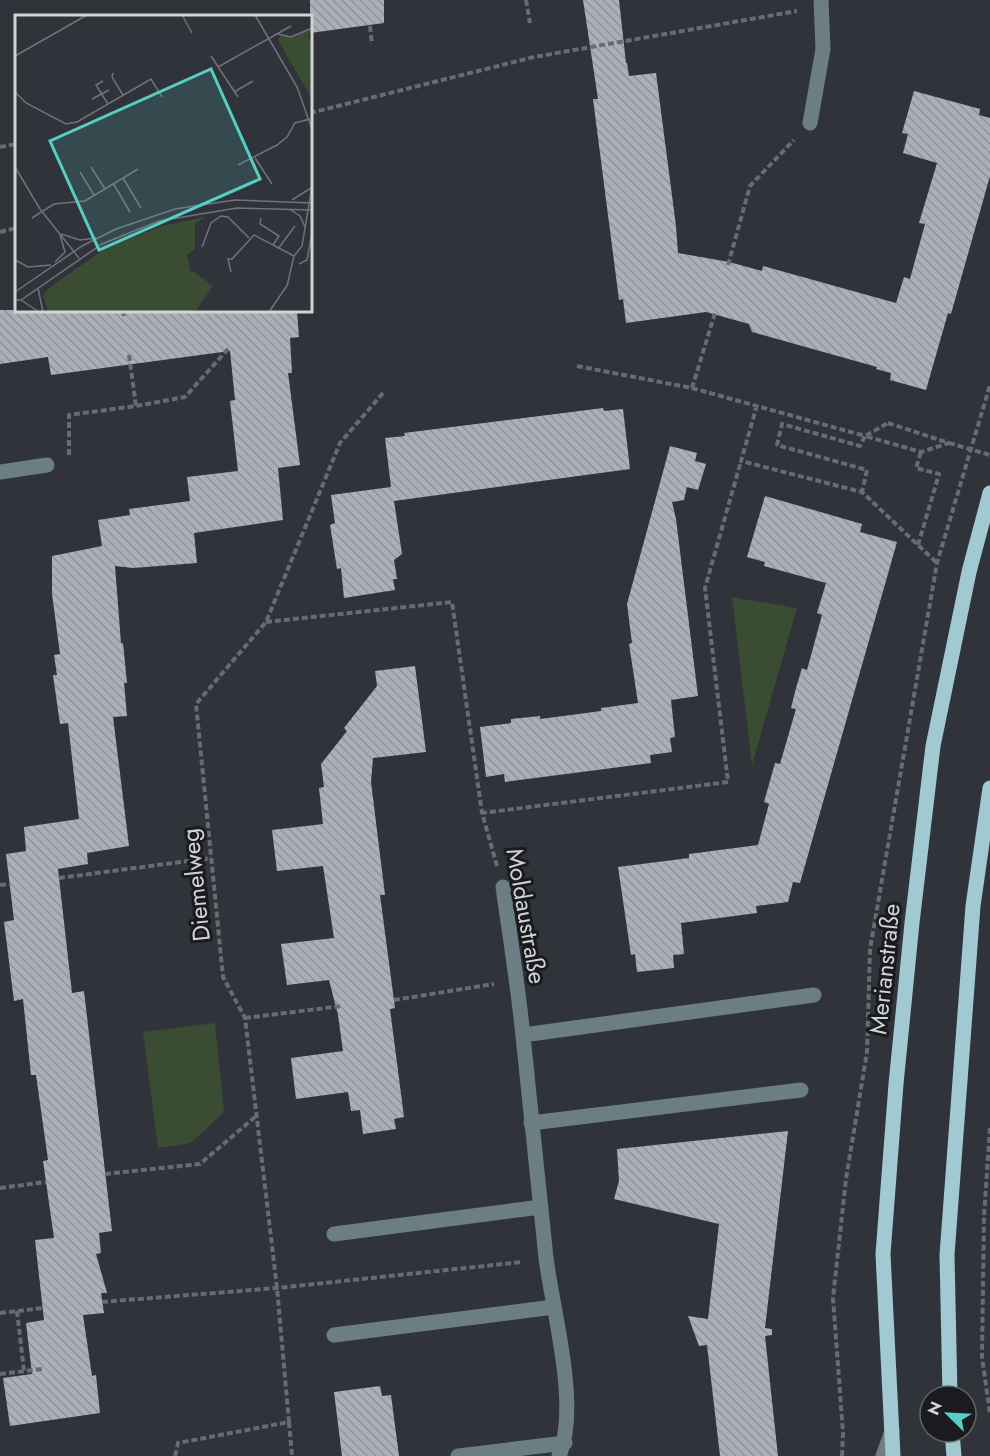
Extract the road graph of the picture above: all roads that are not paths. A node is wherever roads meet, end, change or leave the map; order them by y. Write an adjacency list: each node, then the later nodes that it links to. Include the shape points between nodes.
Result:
1 (822, 3): 2 (street, via 823,49)
2 (810, 123)
3 (47, 465): 4 (street)
4 (0, 472)
5 (990, 493): 17 (main road, Merianstraße, via 969,572 933,746 912,923 883,1254)
6 (990, 788): 16 (main road, via 973,906 948,1244)
7 (503, 887): 9 (street, Moldaustraße)
8 (814, 995): 9 (street)
9 (523, 1035): 11 (street, Moldaustraße)
10 (801, 1090): 11 (street)
11 (531, 1123): 12 (street, Moldaustraße)
12 (541, 1207): 13 (street); 14 (street, Moldaustraße)
13 (334, 1234)
14 (554, 1307): 15 (street); 18 (street, Moldaustraße, via 567,1394)
15 (334, 1335)
16 (950, 1384)
17 (892, 1431): 20 (street); 21 (main road, Merianstraße)
18 (562, 1449): 19 (street)
19 (458, 1456)
20 (883, 1456)
21 (893, 1456)

